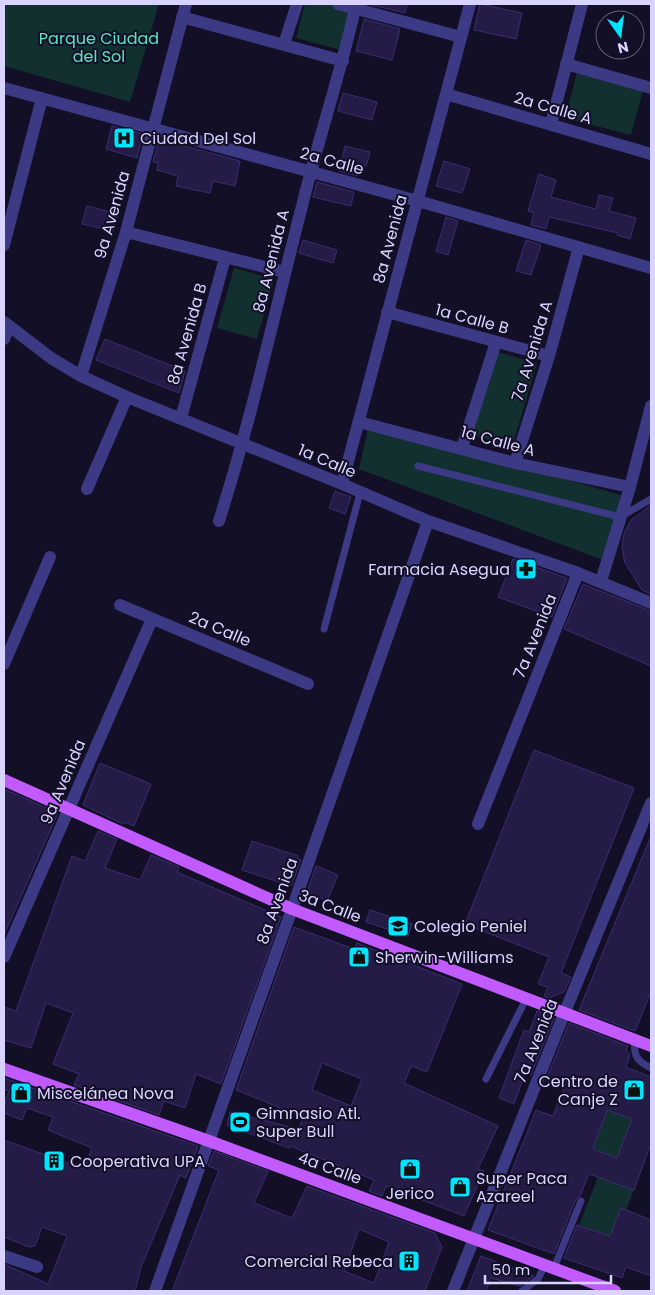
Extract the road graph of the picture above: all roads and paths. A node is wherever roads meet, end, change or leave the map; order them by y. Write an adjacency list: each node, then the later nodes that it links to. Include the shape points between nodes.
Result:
1 (186, 4): 7 (street, 9a Avenida)
2 (297, 4): 9 (street)
3 (338, 4): 6 (street)
4 (470, 4): 8 (street, 8a Avenida)
5 (582, 4): 11 (street)
6 (355, 9): 8 (street); 10 (street, 8a Avenida A)
7 (182, 17): 9 (street); 17 (street, 9a Avenida)
8 (461, 37): 14 (street, 8a Avenida)
9 (284, 44): 10 (street)
10 (343, 61): 19 (street, 8a Avenida A)
11 (566, 64): 13 (street); 16 (street)
12 (4, 88): 15 (street, 2a Calle)
13 (651, 88)
14 (446, 94): 16 (street, 2a Calle A); 21 (street, 8a Avenida)
15 (42, 98): 17 (street, 2a Calle); 20 (street)
16 (551, 124): 18 (street, 2a Calle A)
17 (152, 129): 19 (street, 2a Calle); 22 (street, 9a Avenida)
18 (651, 154)
19 (310, 172): 21 (street, 2a Calle); 27 (street, 8a Avenida A)
20 (9, 198): 23 (street)
21 (418, 200): 24 (street, 2a Calle); 28 (street, 8a Avenida)
22 (126, 232): 25 (street); 33 (street, 9a Avenida)
23 (4, 245)
24 (579, 247): 26 (street, 2a Calle); 32 (street, 7a Avenida A)
25 (225, 258): 27 (street); 36 (street, 8a Avenida B)
26 (651, 268)
27 (285, 272): 38 (street, 8a Avenida A)
28 (387, 312): 31 (street, 1a Calle B); 37 (street, 8a Avenida)
29 (7, 324): 30 (street); 33 (street, 1a Calle)
30 (4, 339)
31 (496, 342): 32 (street, 1a Calle B); 39 (street)
32 (549, 356): 40 (street, 7a Avenida A)
33 (81, 376): 34 (street, 1a Calle)
34 (127, 397): 36 (street, 1a Calle); 44 (street)
35 (651, 406): 43 (street)
36 (181, 418): 38 (street, 1a Calle)
37 (359, 422): 39 (street, 1a Calle A); 42 (street, 8a Avenida)
38 (242, 445): 42 (street, 1a Calle); 48 (street, 8a Avenida A)
39 (462, 448): 40 (street, 1a Calle A)
40 (515, 463): 43 (street, 1a Calle A)
41 (418, 466): 47 (lane)
42 (342, 484): 45 (street, 1a Calle)
43 (630, 487): 47 (street)
44 (87, 489)
45 (360, 493): 49 (street, 1a Calle); 56 (lane)
46 (651, 498): 47 (lane)
47 (620, 518): 52 (street)
48 (219, 521)
49 (428, 521): 51 (street, 1a Calle); 63 (street, 8a Avenida)
50 (50, 557): 57 (street)
51 (578, 572): 52 (street, 1a Calle); 62 (street, 7a Avenida)
52 (601, 581): 53 (street, 1a Calle)
53 (651, 603)
54 (120, 605): 55 (street, 2a Calle)
55 (152, 619): 58 (street, 2a Calle); 61 (street, 9a Avenida)
56 (324, 629)
57 (4, 664)
58 (308, 684)
59 (4, 780): 61 (main road, 3a Calle)
60 (651, 804): 66 (street, 7a Avenida)
61 (69, 810): 63 (main road, 3a Calle); 64 (street, 9a Avenida)
62 (478, 824)
63 (292, 909): 65 (main road, 3a Calle); 72 (street, 8a Avenida)
64 (4, 958)
65 (526, 999): 66 (main road, 3a Calle); 71 (lane)
66 (564, 1014): 67 (main road, 3a Calle); 74 (street, 7a Avenida)
67 (635, 1040): 68 (main road, 3a Calle); 69 (lane, via 635,1055)
68 (651, 1046)
69 (651, 1068)
70 (4, 1069): 72 (main road, 4a Calle)
71 (486, 1079)
72 (209, 1141): 74 (main road, 4a Calle); 78 (street, 8a Avenida)
73 (581, 1201): 77 (lane)
74 (473, 1238): 77 (main road, 4a Calle); 79 (street, 7a Avenida)
75 (4, 1256): 76 (street)
76 (37, 1267)
77 (550, 1267): 80 (lane); 81 (main road, 4a Calle)
78 (155, 1291)
79 (453, 1291)
80 (522, 1291)
81 (615, 1291)

